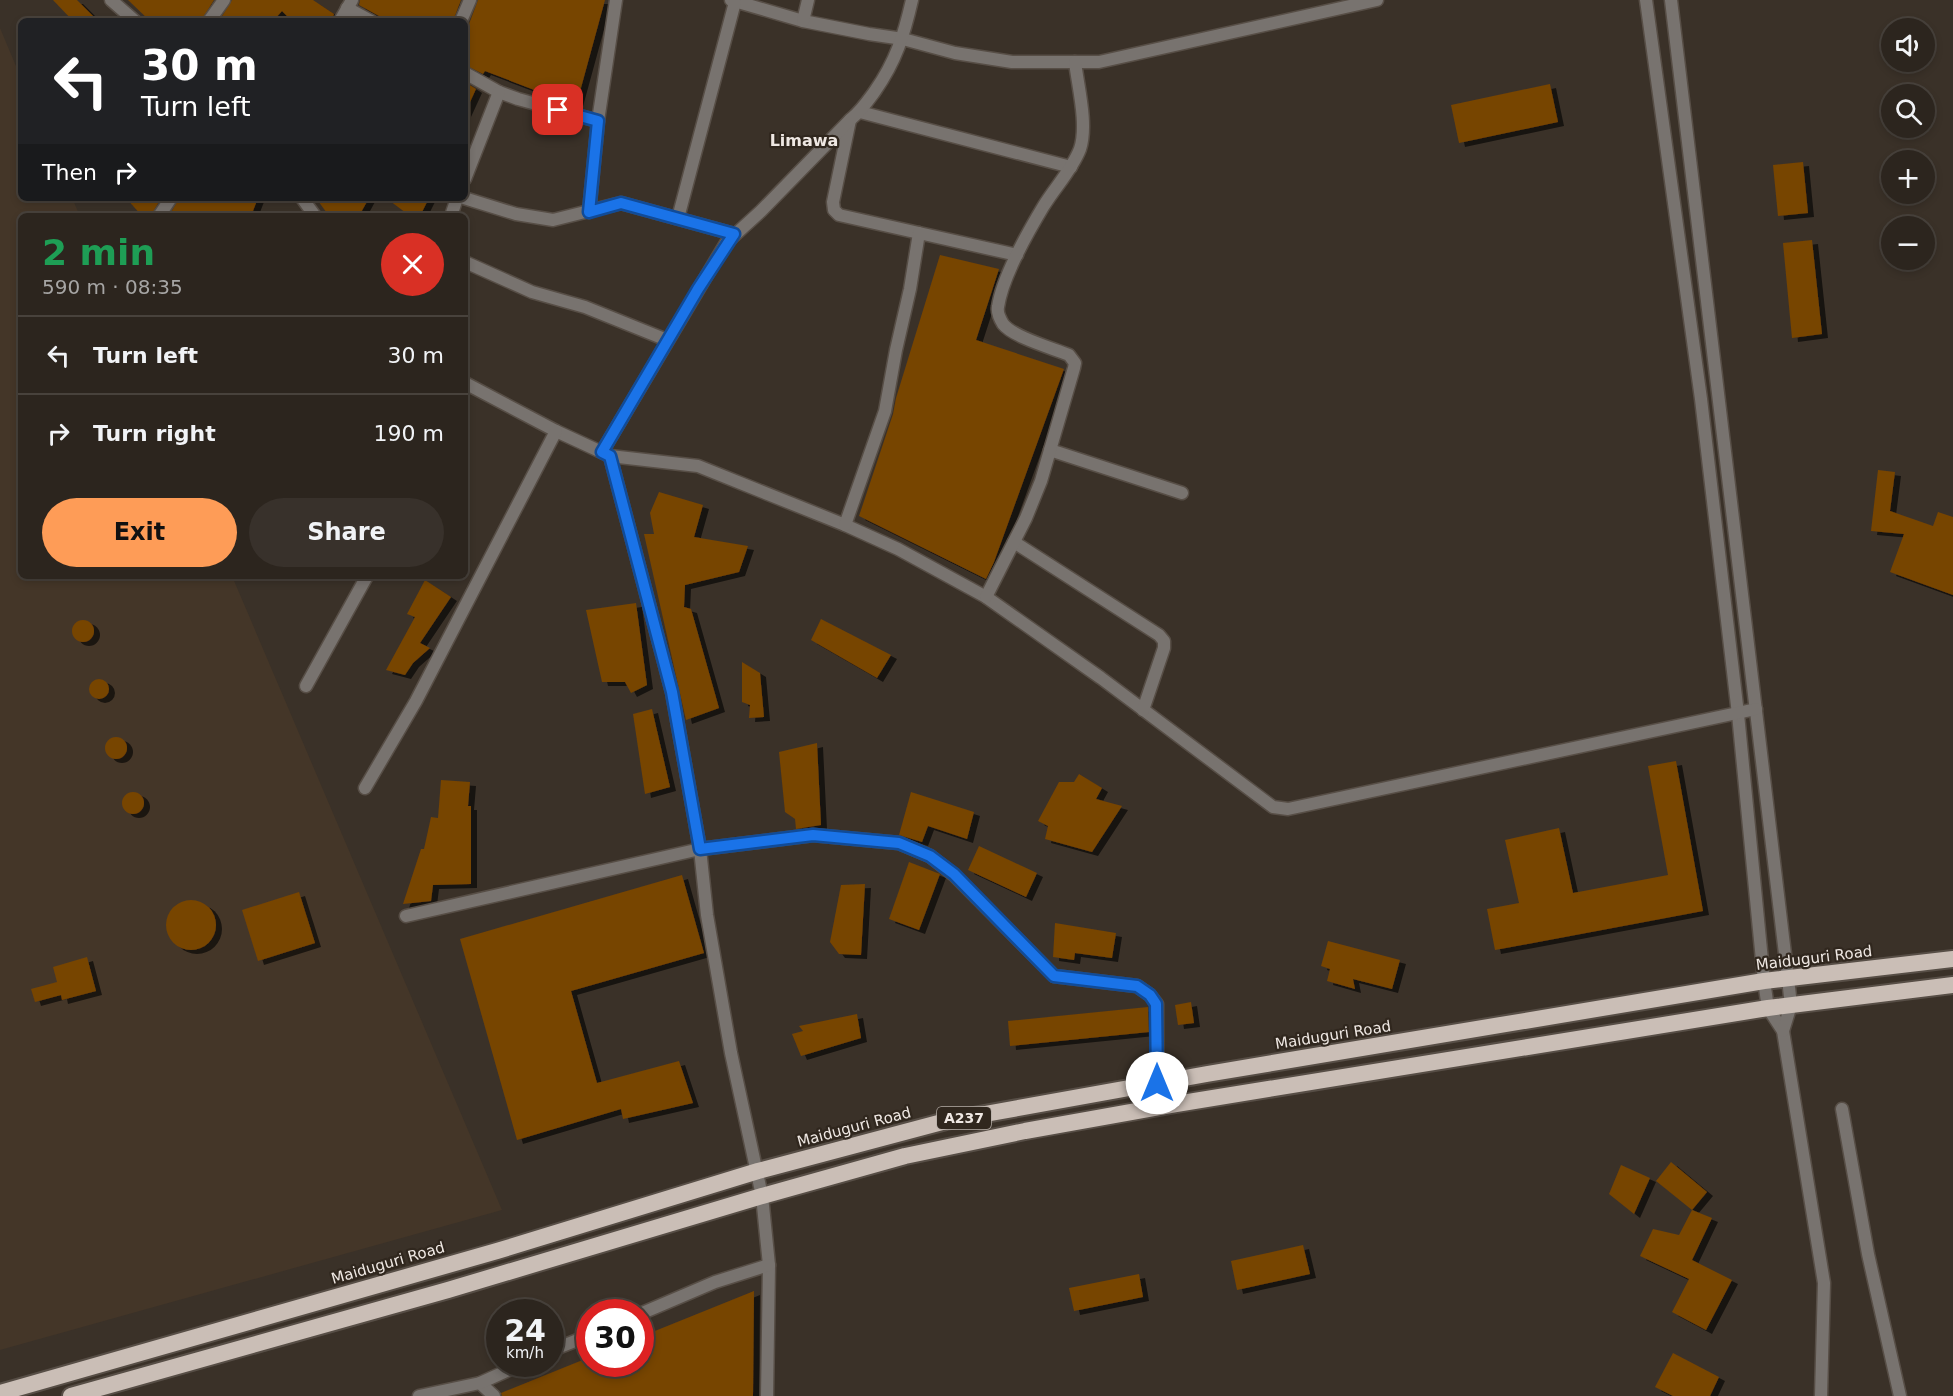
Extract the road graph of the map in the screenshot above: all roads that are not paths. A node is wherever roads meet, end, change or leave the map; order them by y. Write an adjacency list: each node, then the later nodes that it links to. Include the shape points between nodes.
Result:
1 (111, 0): 12 (street)
2 (224, 0): 13 (street)
3 (470, 0): 16 (street)
4 (616, 0): 23 (street)
5 (808, 0): 17 (street)
6 (912, 0): 18 (street)
7 (1377, 0): 19 (street, via 1099,62)
8 (1646, 0): 46 (street, via 1701,399)
9 (1671, 0): 44 (street)
10 (733, 1): 17 (street); 28 (street)
11 (350, 4): 14 (street); 15 (street)
12 (132, 18)
13 (211, 18)
14 (342, 18)
15 (367, 18)
16 (462, 18)
17 (803, 21): 18 (street)
18 (903, 39): 19 (street, via 1012,62); 22 (street, via 890,69)
19 (1075, 62): 24 (street, via 1084,132)
20 (468, 75): 21 (street)
21 (499, 92): 23 (street); 25 (street)
22 (855, 115): 24 (street); 29 (street, via 834,210 839,215); 30 (street)
23 (598, 121): 27 (street)
24 (1071, 167): 31 (street, via 1043,206)
25 (468, 171)
26 (468, 199): 27 (street, via 553,220)
27 (589, 212): 28 (street, via 621,203)
28 (678, 218): 30 (street)
29 (918, 232): 31 (street); 39 (street, via 885,411)
30 (734, 234): 33 (street)
31 (1017, 255): 36 (street, via 1002,289 997,310 1001,322 1009,330 1069,355 1075,363)
32 (468, 263): 33 (street, via 532,292 585,307)
33 (667, 340): 37 (street)
34 (468, 389): 35 (street)
35 (556, 431): 37 (street); 47 (street, via 416,701)
36 (1050, 450): 38 (street); 40 (street)
37 (606, 454): 39 (street, via 698,466); 48 (street, via 672,692)
38 (1182, 493)
39 (845, 525): 42 (street)
40 (1014, 542): 42 (street); 45 (street, via 1164,641)
41 (365, 579): 43 (street)
42 (986, 597): 45 (street)
43 (306, 686)
44 (1756, 709): 46 (street); 51 (street)
45 (1143, 710): 46 (street, via 1258,797 1273,807 1288,809)
46 (1738, 714): 52 (street)
47 (365, 788)
48 (700, 849): 49 (street); 57 (street, via 813,835 899,843 930,856 954,874 1054,976 1137,986 1150,995 1156,1004); 59 (street, via 731,1053)
49 (406, 916)
50 (1953, 958): 51 (highway, Maiduguri Road / A237)
51 (1788, 979): 52 (highway, Maiduguri Road / A237); 54 (street)
52 (1764, 981): 55 (street); 57 (highway, Maiduguri Road / A237)
53 (1953, 985): 54 (highway, A237)
54 (1791, 1005): 55 (highway, A237); 56 (street)
55 (1768, 1008): 56 (street); 60 (highway, A237, via 1025,1131 905,1156)
56 (1783, 1031): 72 (street, via 1824,1283)
57 (1157, 1083): 59 (highway, Maiduguri Road / A237, via 946,1121)
58 (1842, 1110): 73 (street, via 1868,1254)
59 (758, 1171): 60 (street); 63 (highway, Maiduguri Road / A237, via 497,1251)
60 (762, 1196): 61 (street); 66 (highway, A237, via 448,1290)
61 (769, 1265): 62 (street, via 714,1282); 71 (street)
62 (654, 1308)
63 (86, 1368): 66 (highway); 67 (highway, Maiduguri Road / A237)
64 (493, 1377): 65 (street)
65 (480, 1383): 69 (street); 70 (street)
66 (90, 1390): 68 (highway, A237)
67 (0, 1393)
68 (71, 1396)
69 (419, 1396)
70 (494, 1396)
71 (767, 1396)
72 (1821, 1396)
73 (1900, 1396)

